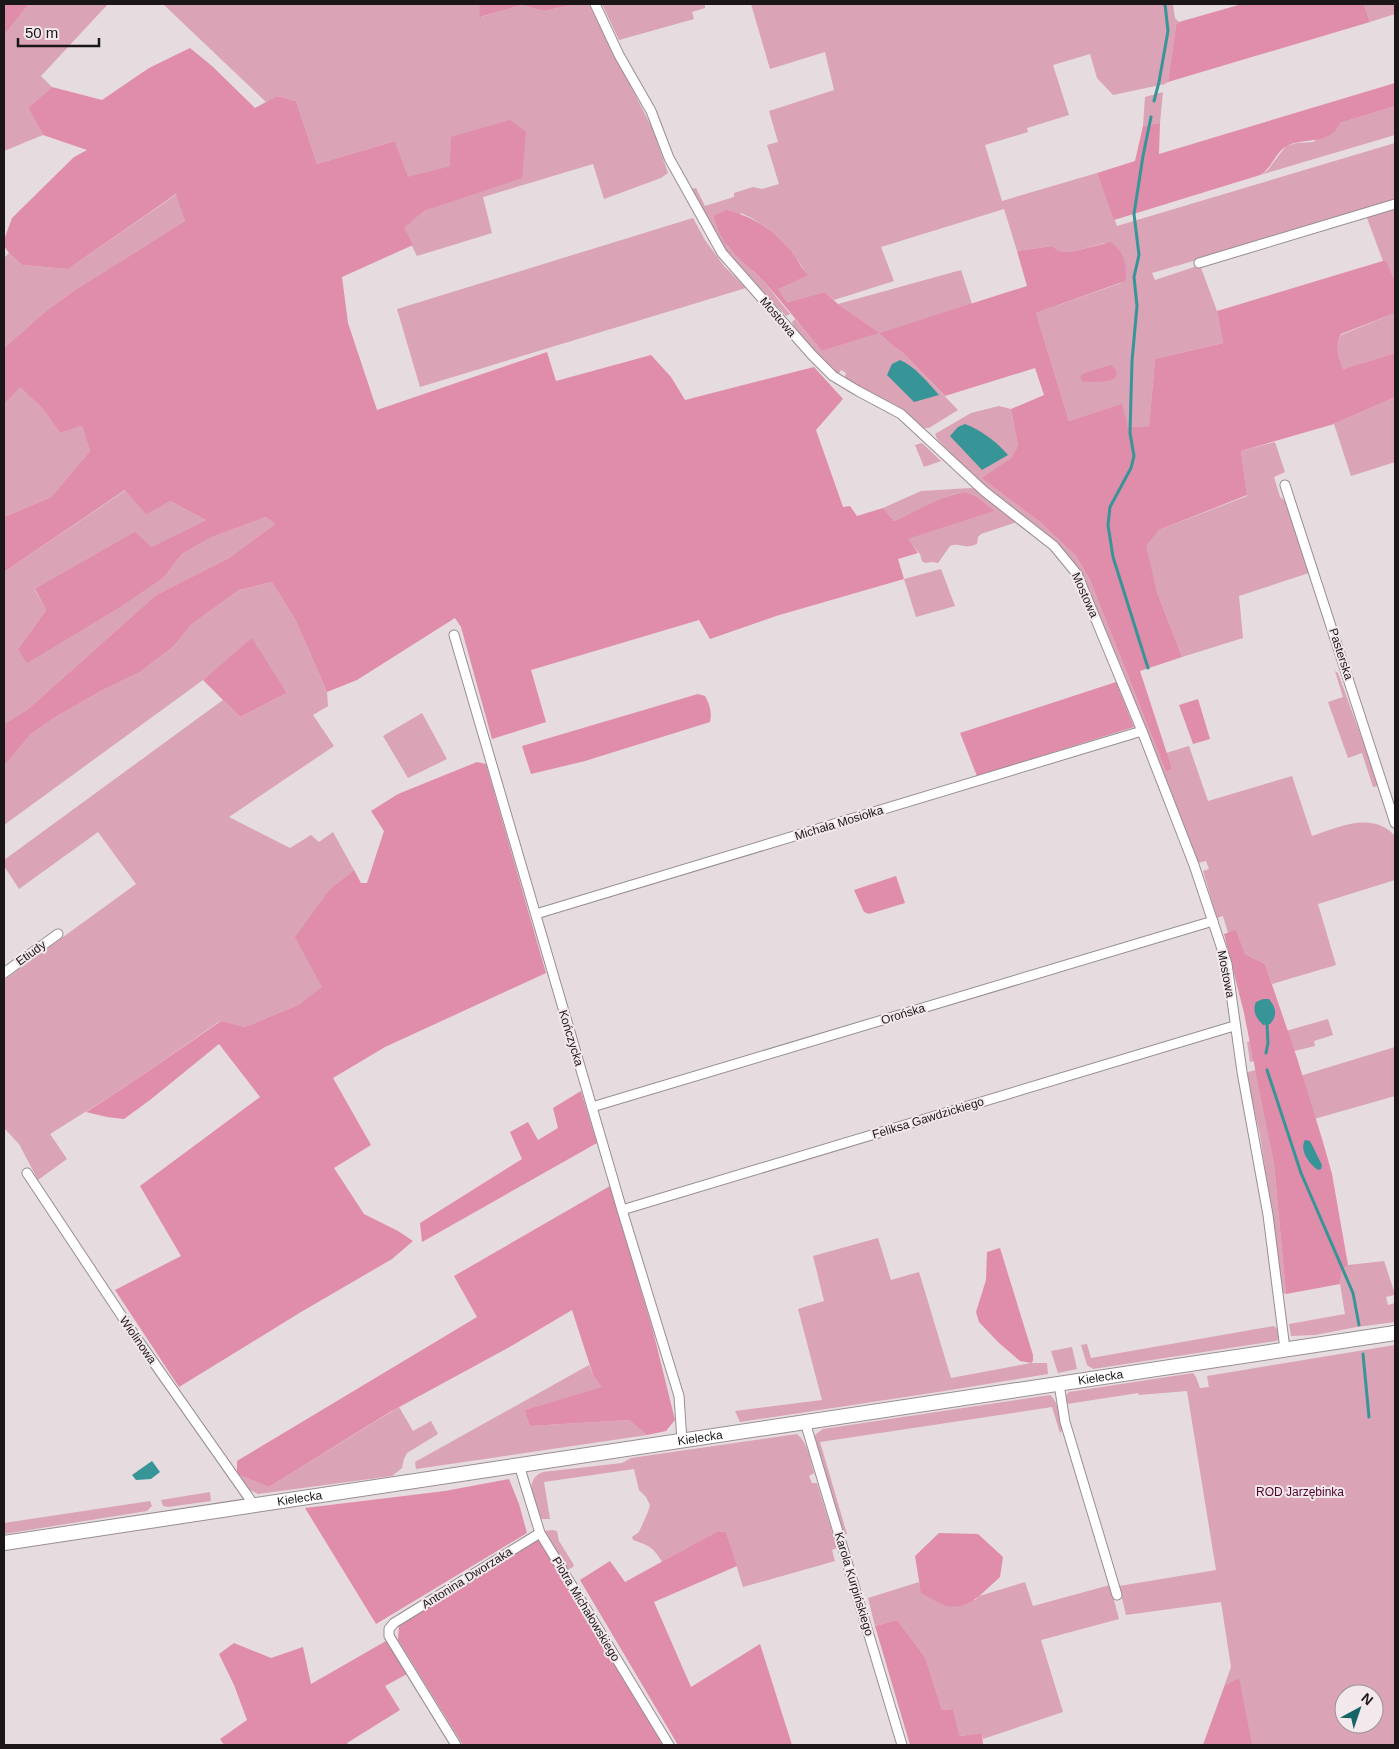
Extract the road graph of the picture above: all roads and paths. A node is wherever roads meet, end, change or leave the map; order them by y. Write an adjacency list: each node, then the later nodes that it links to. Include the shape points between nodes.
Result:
1 (594, 4): 6 (street, Mostowa, via 651,111 669,158 722,253 833,376 901,414 984,491 1063,554 1081,582)
2 (1395, 204): 3 (street)
3 (1199, 263)
4 (1285, 485): 7 (street, Pasterska)
5 (454, 635): 8 (street, Kończycka)
6 (1142, 731): 8 (street, Michała Mosiołka); 9 (street, Mostowa)
7 (1395, 824)
8 (536, 914): 13 (street, Kończycka)
9 (1213, 920): 12 (street, Mostowa, via 1227,964); 13 (street, Orońska)
10 (58, 934): 11 (street, Etiudy)
11 (4, 973)
12 (1234, 1026): 15 (street, Feliksa Gawdzickiego); 17 (street, Mostowa, via 1268,1215)
13 (592, 1108): 15 (street, Kończycka)
14 (26, 1172): 22 (street, Wiolinowa, via 132,1332)
15 (622, 1210): 20 (street, Kończycka, via 680,1396)
16 (1395, 1333): 17 (main road, Kielecka)
17 (1285, 1349): 18 (main road, Kielecka)
18 (1059, 1384): 19 (main road, Kielecka); 25 (street, via 1065,1422)
19 (806, 1422): 20 (main road, Kielecka); 28 (street, Karola Kurpińskiego)
20 (682, 1441): 21 (main road, Kielecka)
21 (519, 1465): 22 (main road, Kielecka); 23 (street, Piotra Michałowskiego)
22 (254, 1505): 24 (main road, Kielecka)
23 (540, 1532): 26 (street, Antonina Dworzaka, via 394,1622 389,1629 389,1636); 27 (street, Piotra Michałowskiego)
24 (4, 1544)
25 (1117, 1595)
26 (456, 1745)
27 (669, 1745)
28 (902, 1745)

